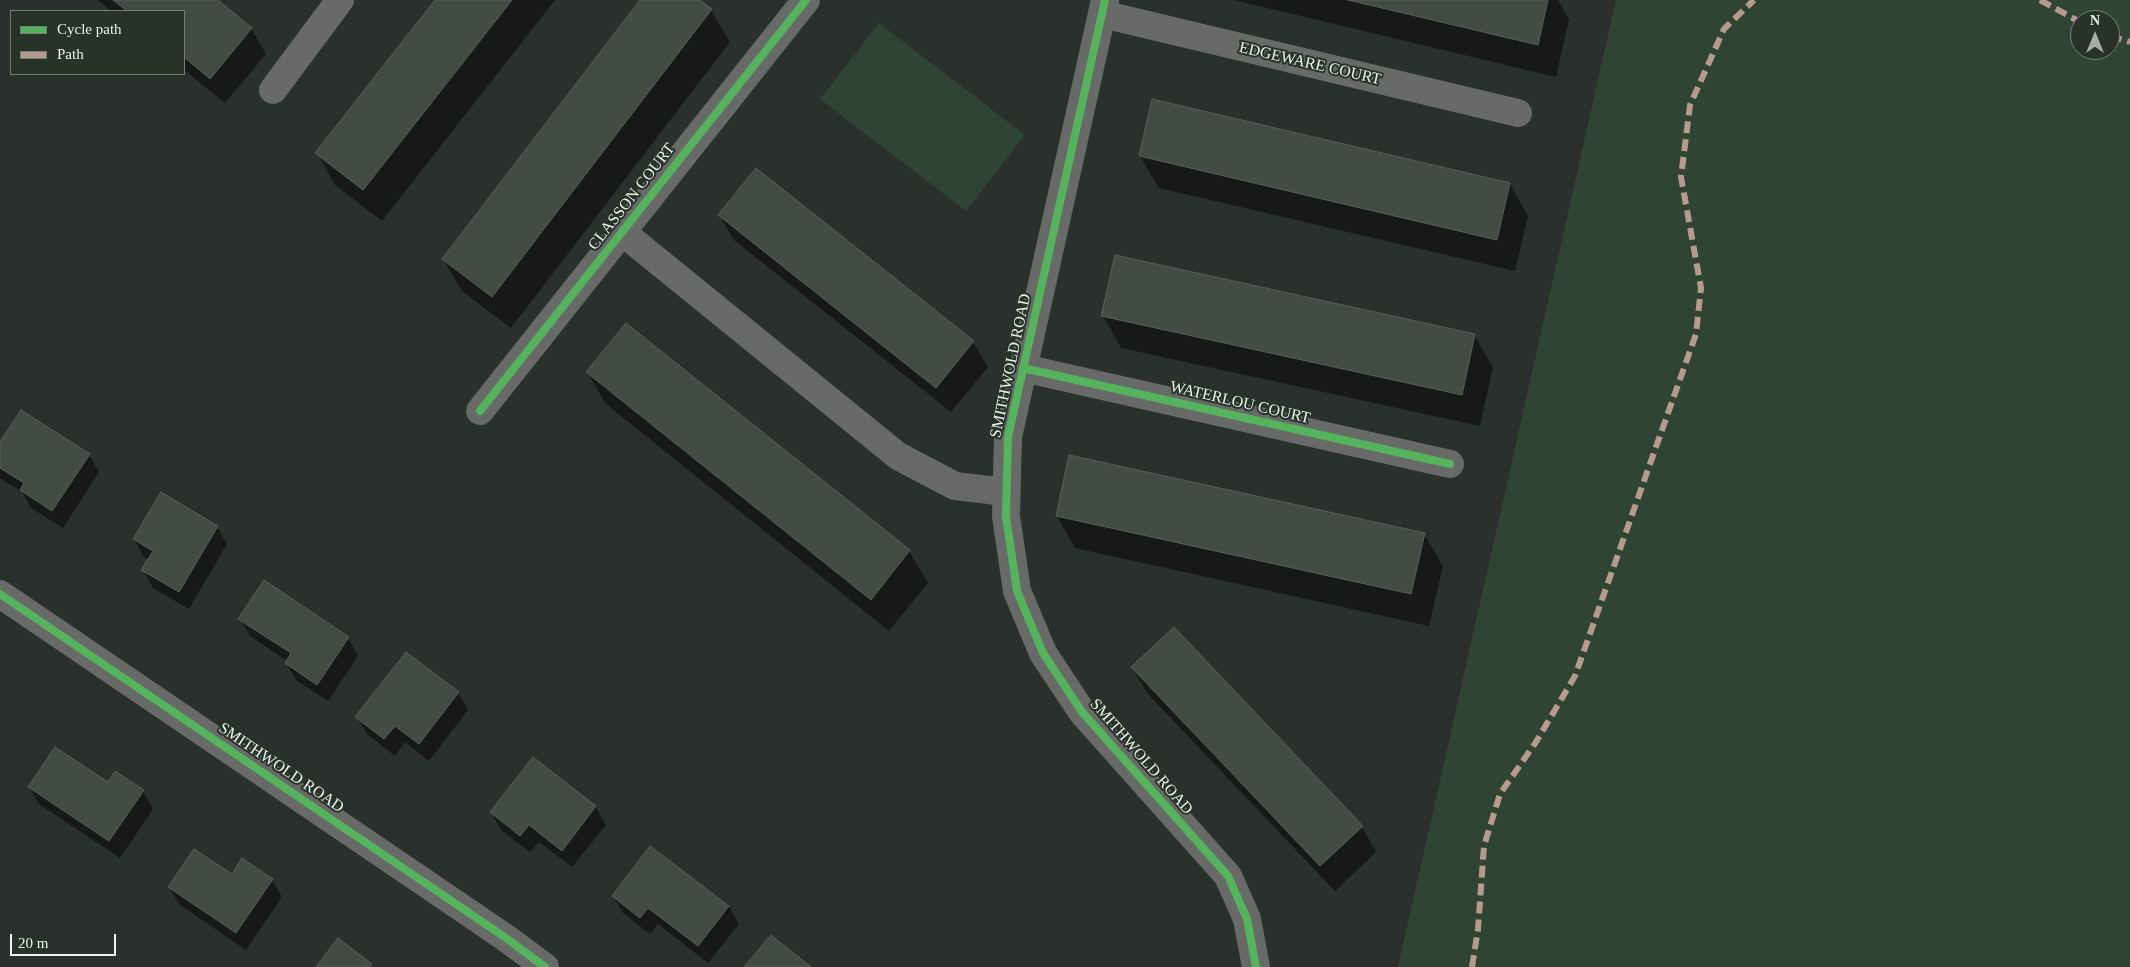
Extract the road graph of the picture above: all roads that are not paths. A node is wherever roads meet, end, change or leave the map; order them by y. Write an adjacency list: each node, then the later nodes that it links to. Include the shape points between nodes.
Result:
1 (806, 0): 6 (street, CLASSON COURT)
2 (331, 4): 4 (street)
3 (1104, 7): 5 (street, EDGEWARE COURT); 7 (street, SMITHWOLD ROAD)
4 (274, 90)
5 (1518, 113)
6 (622, 232): 8 (street, CLASSON COURT); 10 (street, CLASSON COURT, via 898,456 956,486)
7 (1023, 368): 9 (street, WATERLOU COURT); 10 (street, SMITHWOLD ROAD, via 1008,437)
8 (480, 411)
9 (1450, 464)
10 (1006, 492): 13 (street, SMITHWOLD ROAD, via 1006,516 1017,591 1043,653 1082,712 1228,876 1247,919)
11 (0, 594): 12 (street, SMITHWOLD ROAD)
12 (545, 967)
13 (1256, 967)

